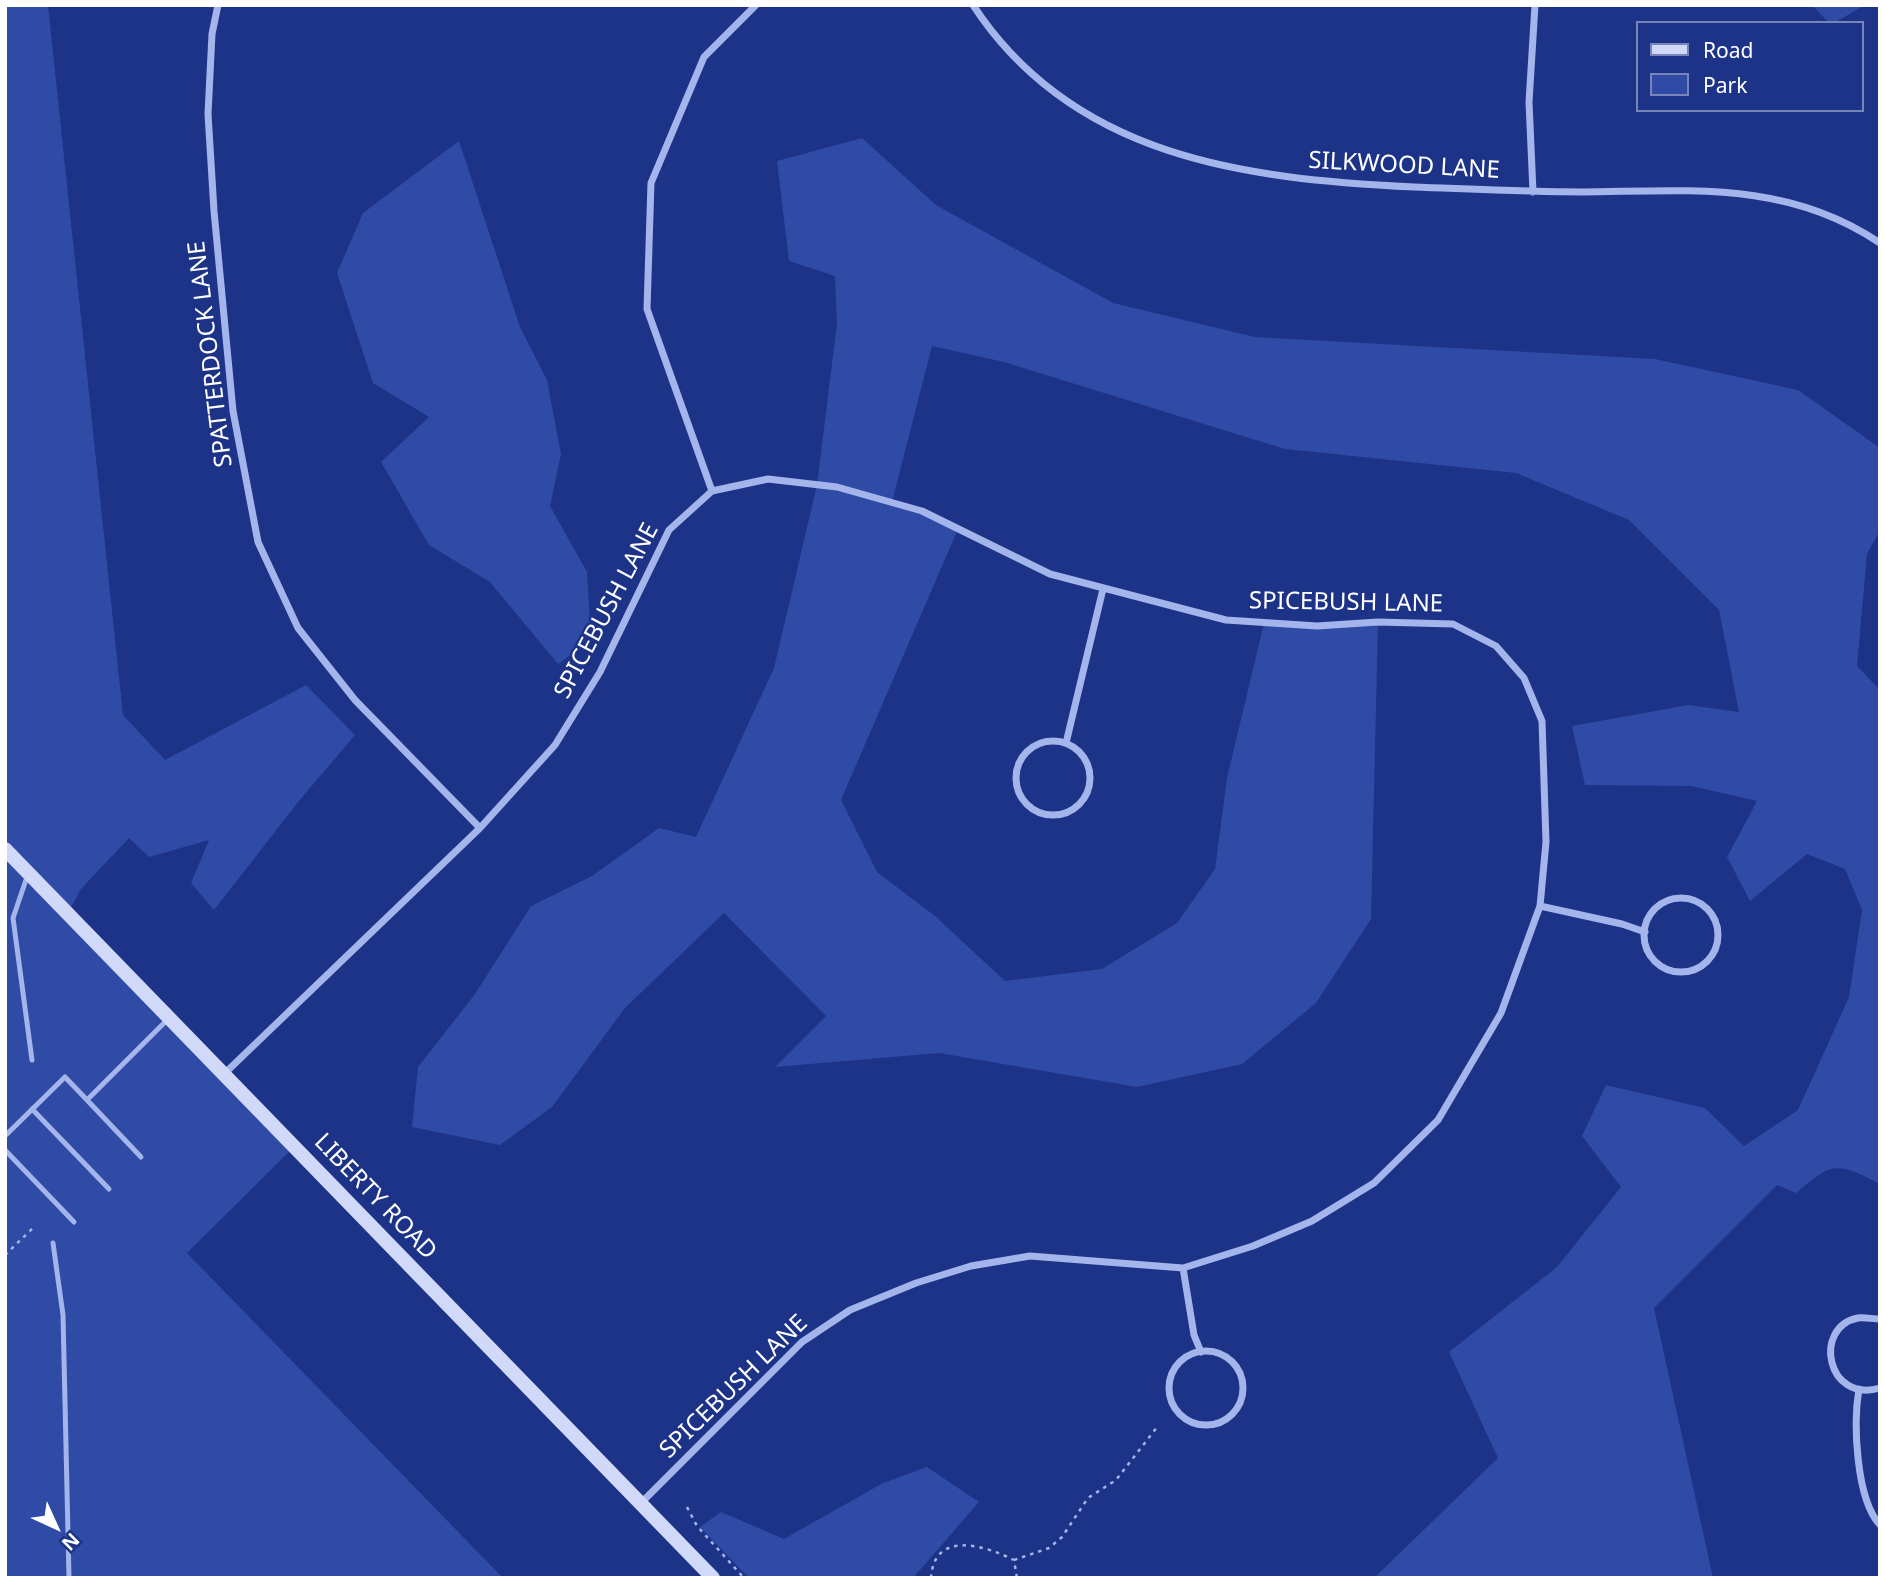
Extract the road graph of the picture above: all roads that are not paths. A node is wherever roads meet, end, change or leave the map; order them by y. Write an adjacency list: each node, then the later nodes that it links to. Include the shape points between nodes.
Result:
1 (218, 5): 10 (street, SPATTERDOCK LANE, via 208,114 214,211 233,411 258,542 298,628 355,700)
2 (756, 5): 7 (street, via 704,57 651,183 647,309)
3 (973, 5): 5 (street, SILKWOOD LANE, via 989,29 1051,93 1162,150 1229,168 1319,183)
4 (1535, 5): 5 (street, via 1529,103)
5 (1533, 192): 6 (street, SILKWOOD LANE, via 1711,191 1769,197 1815,208)
6 (1880, 243)
7 (712, 491): 8 (street, SPICEBUSH LANE, via 768,479 837,487 922,511 1050,573); 10 (street, SPICEBUSH LANE, via 669,530 600,672 555,745)
8 (1104, 589): 9 (street); 13 (street, SPICEBUSH LANE, via 1226,620 1318,626 1453,624 1496,646 1524,678 1542,721 1546,842)
9 (1066, 743): 9 (street, via 1082,755 1089,787 1072,810 1052,816 1035,811 1025,804 1016,783 1017,769 1026,753 1043,742)
10 (480, 828): 17 (street, SPICEBUSH LANE)
11 (5, 849): 12 (street, LIBERTY ROAD)
12 (28, 873): 15 (street, LIBERTY ROAD); 16 (lane, via 13,918)
13 (1540, 906): 14 (street); 26 (street, SPICEBUSH LANE, via 1501,1013 1438,1120 1374,1183 1312,1221)
14 (1645, 932): 14 (street, via 1654,910 1671,899 1694,900 1710,912 1718,939 1712,956 1700,967 1680,972 1654,961)
15 (169, 1018): 17 (street, LIBERTY ROAD); 18 (lane)
16 (32, 1060)
17 (224, 1074): 31 (street, LIBERTY ROAD)
18 (87, 1100): 19 (lane, via 65,1077); 22 (lane)
19 (32, 1110): 20 (lane); 23 (lane)
20 (5, 1136)
21 (5, 1150): 24 (lane)
22 (141, 1157)
23 (109, 1189)
24 (74, 1222)
25 (53, 1243): 33 (lane, via 63,1315)
26 (1183, 1268): 28 (street); 31 (street, SPICEBUSH LANE, via 1030,1256 954,1271 850,1310 802,1342)
27 (1880, 1319): 30 (street, via 1857,1318 1840,1328 1831,1345 1830,1359 1839,1379)
28 (1201, 1352): 28 (street, via 1228,1358 1240,1374 1243,1392 1225,1420 1208,1425 1188,1421 1178,1413 1169,1393 1169,1379 1179,1362)
29 (1880, 1388): 30 (street)
30 (1859, 1389): 32 (street, via 1858,1454 1864,1490)
31 (641, 1504): 34 (street, LIBERTY ROAD)
32 (1880, 1525)
33 (69, 1578)
34 (713, 1578)

